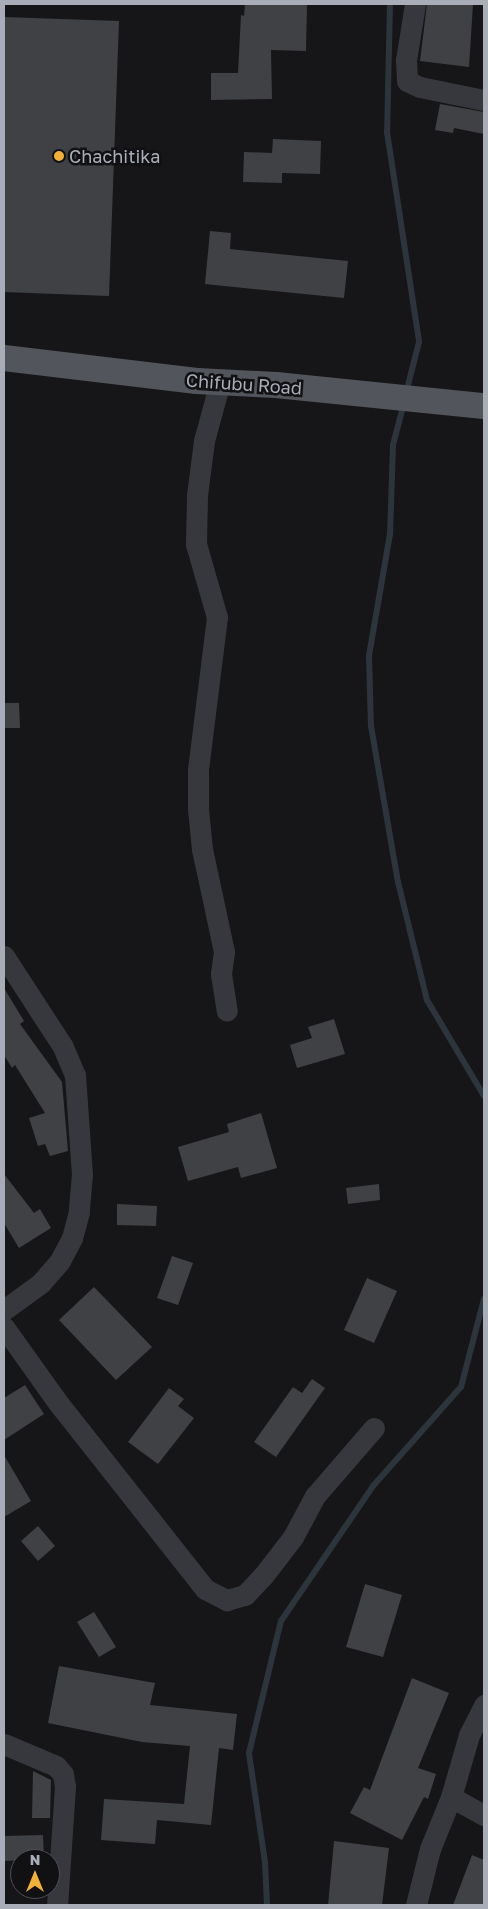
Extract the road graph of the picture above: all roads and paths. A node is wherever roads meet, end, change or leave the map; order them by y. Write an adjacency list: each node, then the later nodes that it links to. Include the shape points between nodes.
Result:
1 (415, 4): 2 (street, via 406,60 407,81 420,87)
2 (484, 100)
3 (4, 358): 4 (main road, Chifubu Road)
4 (220, 382): 5 (main road, Chifubu Road); 7 (street, via 204,441 197,494 196,544 217,617 198,789 202,849 224,952 221,974)
5 (484, 406)
6 (4, 956): 8 (street, via 63,1047 76,1075 82,1174 79,1212 72,1238 60,1261 41,1283)
7 (228, 1011)
8 (4, 1310)
9 (4, 1328): 10 (street, via 59,1404 205,1589 227,1600 245,1595 263,1576 293,1537 315,1496)
10 (374, 1428)
11 (484, 1705): 13 (street, via 469,1735)
12 (4, 1744): 15 (street, via 56,1766 63,1774 65,1786)
13 (451, 1797): 14 (street); 16 (street, via 430,1849)
14 (484, 1815)
15 (57, 1905)
16 (416, 1905)

